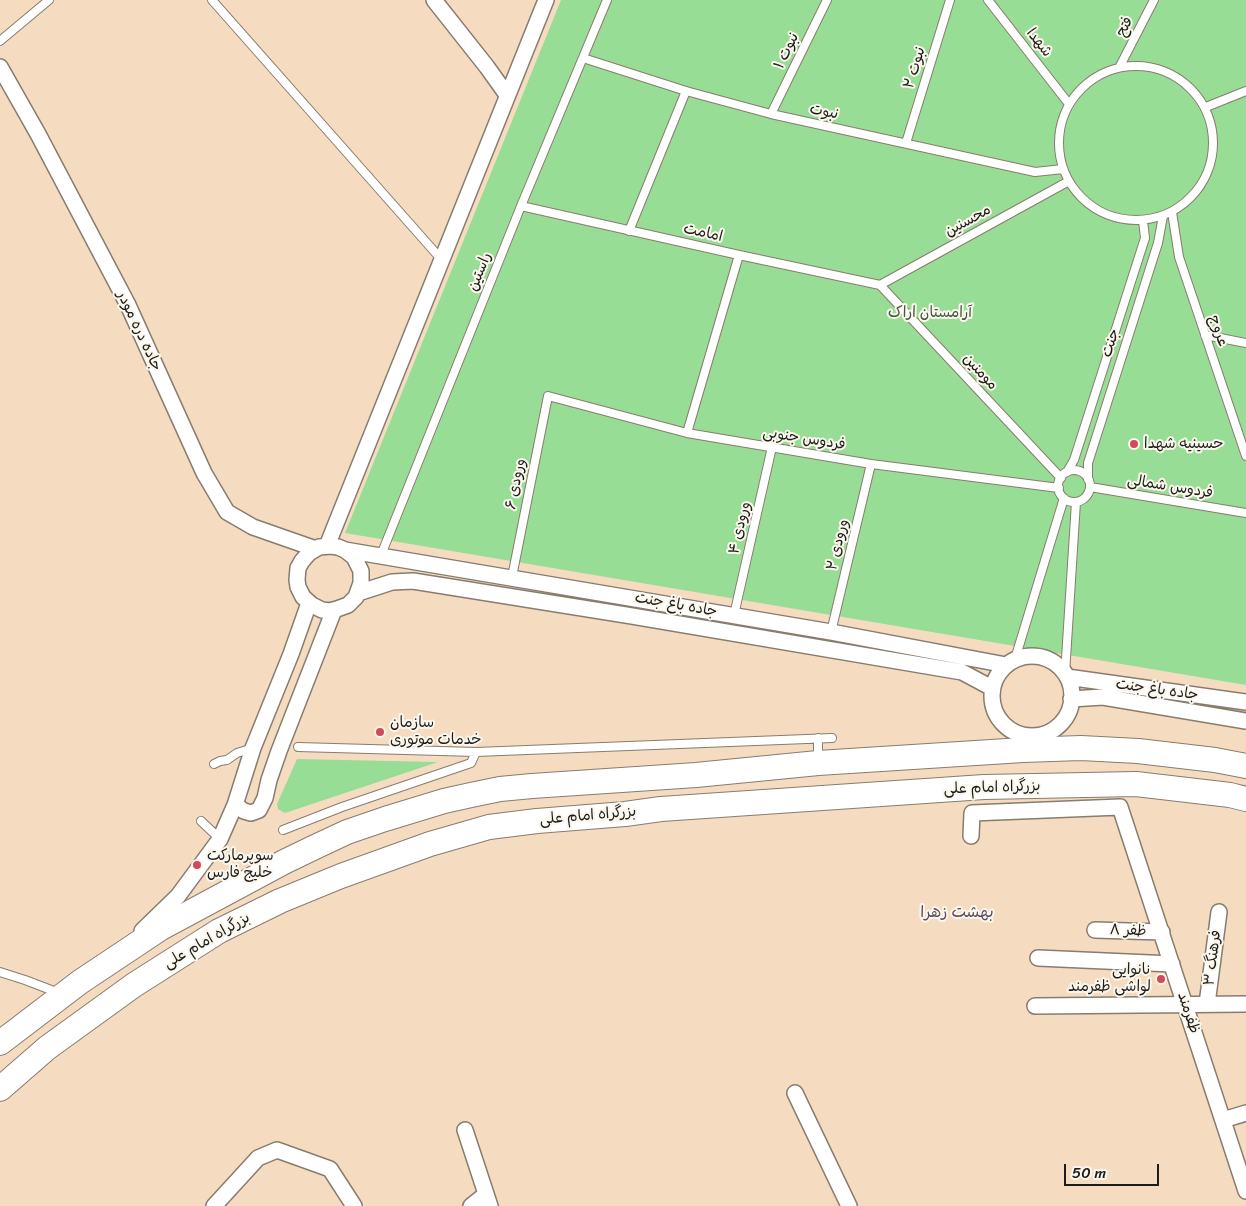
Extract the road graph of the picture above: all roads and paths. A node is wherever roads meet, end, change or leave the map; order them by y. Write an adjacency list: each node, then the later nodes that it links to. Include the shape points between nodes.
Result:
1 (49, 0): 10 (lane)
2 (212, 0): 29 (lane)
3 (434, 0): 16 (street)
4 (546, 0): 16 (street)
5 (607, 0): 11 (lane, راستین)
6 (827, 0): 19 (lane, نبوت ۱)
7 (950, 0): 20 (lane, نبوت ۲)
8 (988, 0): 17 (lane, شهدا)
9 (1154, 0): 12 (lane, فتح)
10 (0, 41)
11 (583, 58): 14 (lane, نبوت); 23 (lane, راستین)
12 (1120, 66): 17 (lane, via 1082,86); 18 (lane, via 1160,68 1194,90)
13 (0, 67): 46 (street, جاده دره مودر, via 128,305 204,473 227,512 253,527)
14 (686, 91): 19 (lane, نبوت); 27 (lane)
15 (1246, 91): 18 (lane)
16 (507, 95): 29 (street)
17 (1069, 104): 21 (lane, via 1059,136)
18 (1206, 107): 24 (lane, via 1213,130 1213,155 1206,178 1192,198)
19 (771, 114): 20 (lane, نبوت)
20 (906, 143): 21 (lane, نبوت, via 1035,172)
21 (1063, 169): 22 (lane)
22 (1068, 180): 26 (lane, via 1088,203 1114,218); 30 (lane, محسنین)
23 (521, 206): 27 (lane, امامت); 48 (lane, راستین)
24 (1172, 212): 25 (lane); 31 (lane, عروج, via 1179,257)
25 (1163, 216): 26 (lane); 40 (lane, جنت, via 1158,243 1088,464)
26 (1143, 220): 38 (lane, via 1145,238 1074,460)
27 (629, 231): 28 (lane, امامت)
28 (740, 256): 30 (lane, امامت); 34 (lane)
29 (442, 259): 46 (street)
30 (880, 285): 39 (lane, مومنین)
31 (1205, 335): 32 (lane); 36 (lane, عروج)
32 (1246, 343)
33 (548, 396): 34 (lane, فردوس جنوبی); 49 (lane, ورودی ۶)
34 (687, 433): 35 (lane, فردوس جنوبی)
35 (772, 448): 37 (lane, فردوس جنوبی); 54 (lane, ورودی ۴)
36 (1246, 456)
37 (871, 464): 41 (lane, فردوس جنوبی); 56 (lane, ورودی ۲)
38 (1067, 472): 39 (lane); 40 (lane, via 1079,471)
39 (1060, 478): 41 (lane)
40 (1088, 479): 42 (lane)
41 (1059, 488): 43 (lane)
42 (1090, 488): 44 (lane, via 1086,497); 45 (lane, فردوس شمالی)
43 (1064, 498): 44 (lane); 57 (lane)
44 (1076, 502): 58 (lane)
45 (1246, 513)
46 (321, 547): 47 (street, via 334,546); 52 (street, via 304,558 298,572 298,587)
47 (345, 550): 48 (street, جاده باغ جنت); 50 (street, via 354,557 361,571)
48 (381, 555): 49 (street, جاده باغ جنت)
49 (512, 577): 51 (street, جاده باغ جنت)
50 (358, 593): 53 (street, via 348,605); 55 (street, جاده باغ جنت, via 392,582 413,581)
51 (636, 598): 54 (street, جاده باغ جنت); 55 (street)
52 (309, 603): 53 (street, via 322,610); 66 (street)
53 (334, 610): 73 (street, via 259,810 251,813)
54 (734, 615): 56 (street, جاده باغ جنت)
55 (632, 616): 59 (street, جاده باغ جنت, via 962,672)
56 (831, 632): 57 (street, جاده باغ جنت)
57 (1010, 662): 58 (street, via 1026,656 1041,657 1055,663); 59 (street, via 998,674)
58 (1066, 676): 60 (street); 61 (street, جاده باغ جنت)
59 (992, 688): 60 (street, via 998,717 1009,728 1026,735 1041,735 1058,726 1067,714)
60 (1071, 699): 62 (street, جاده باغ جنت, via 1103,697)
61 (1246, 702)
62 (1246, 721)
63 (818, 738): 64 (lane); 67 (lane); 69 (lane)
64 (832, 738)
65 (298, 747): 67 (lane)
66 (253, 748): 68 (lane); 73 (street)
67 (476, 752): 76 (lane, via 471,763)
68 (214, 764)
69 (818, 764): 70 (highway, via 1081,748 1147,752); 71 (highway)
70 (1246, 766)
71 (532, 786): 74 (highway, via 479,797 465,804 464,811 466,817 475,822 502,818); 83 (highway, via 444,801 347,832 178,918)
72 (1246, 799): 74 (highway, بزرگراه امام علی, via 1136,784 984,787)
73 (235, 805): 78 (street)
74 (537, 820): 92 (highway, بزرگراه امام علی, via 489,827 421,847 289,897 228,927 134,986 47,1048)
75 (201, 821): 78 (lane)
76 (282, 830)
77 (971, 836): 81 (street, ظفرمند, via 972,813 1120,807)
78 (220, 839): 83 (street, via 178,896)
79 (1219, 912): 88 (street, فرهنگ ۳)
80 (1095, 930): 81 (street, ظفر ۸)
81 (1162, 932): 84 (street, ظفرمند)
82 (1038, 958): 84 (street)
83 (110, 962): 86 (highway)
84 (1172, 964): 87 (street, ظفرمند)
85 (0, 972): 86 (lane)
86 (62, 995): 91 (highway)
87 (1185, 1004): 88 (street); 90 (street); 95 (street, ظفرمند)
88 (1207, 1004): 89 (street)
89 (1246, 1004)
90 (1035, 1006)
91 (0, 1043)
92 (0, 1089)
93 (795, 1093): 102 (street)
94 (1246, 1113): 95 (street)
95 (1223, 1120): 97 (street, ظفرمند)
96 (465, 1130): 98 (street)
97 (1245, 1182)
98 (488, 1200): 101 (street)
99 (214, 1206): 100 (street, via 258,1158 277,1150 330,1169)
100 (354, 1206)
101 (471, 1206)
102 (849, 1206)

